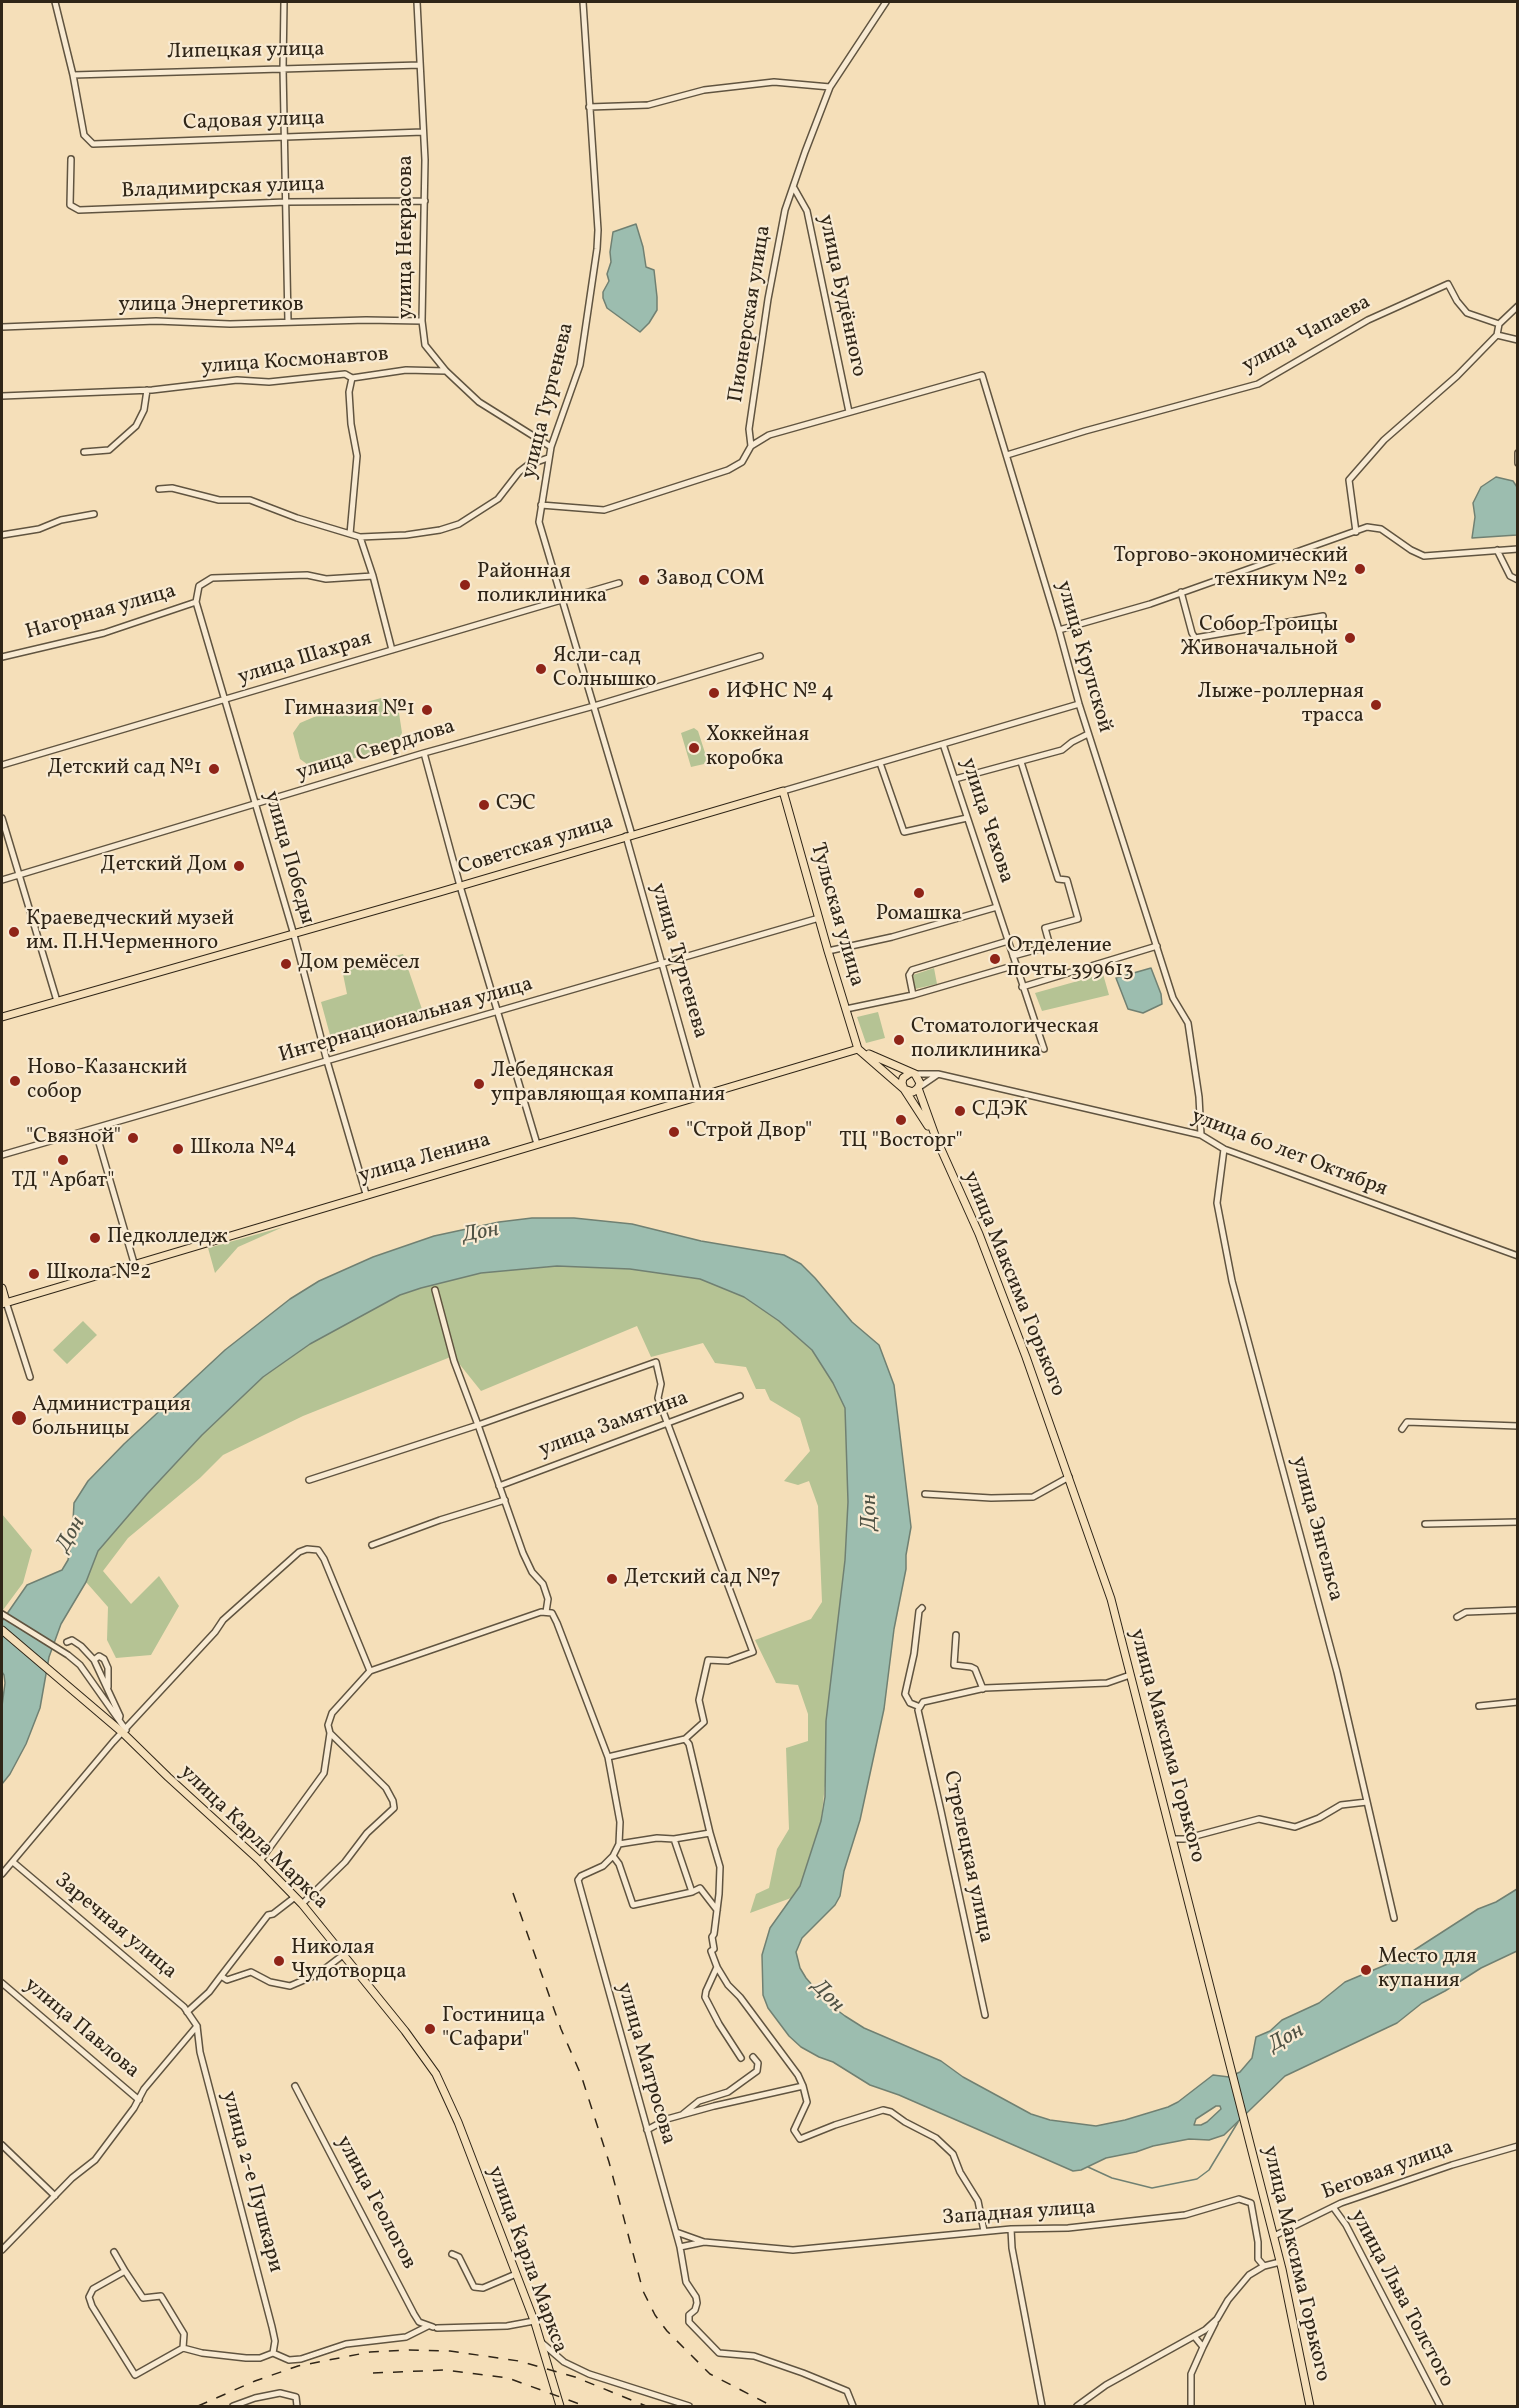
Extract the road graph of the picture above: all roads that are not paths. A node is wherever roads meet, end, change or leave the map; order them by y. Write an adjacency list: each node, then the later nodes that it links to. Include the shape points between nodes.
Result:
1 (55, 2): 8 (street)
2 (284, 2): 7 (street)
3 (417, 2): 6 (street, улица Некрасова)
4 (583, 2): 10 (street, улица Тургенева)
5 (886, 2): 9 (street)
6 (420, 65): 7 (street, Липецкая улица); 11 (street, улица Некрасова)
7 (283, 68): 8 (street, Липецкая улица); 12 (street)
8 (73, 75): 12 (street, Садовая улица, via 81,122 87,141 93,144)
9 (830, 87): 10 (street, via 774,82 704,90 648,105); 14 (street)
10 (589, 107): 31 (street, улица Тургенева, via 597,249 580,364)
11 (423, 132): 12 (street, Садовая улица); 15 (street, улица Некрасова)
12 (286, 138): 16 (street)
13 (71, 159): 16 (street, Владимирская улица, via 70,206 79,210)
14 (794, 188): 29 (street, улица Будённого, via 807,211); 30 (street, Пионерская улица, via 785,210 768,299 749,429)
15 (424, 201): 16 (street, Владимирская улица); 18 (street, улица Некрасова)
16 (286, 202): 19 (street)
17 (1518, 306): 20 (street)
18 (422, 321): 19 (street, улица Энергетиков); 24 (street, улица Некрасова, via 425,345)
19 (288, 322): 21 (street, улица Энергетиков, via 156,321)
20 (1499, 324): 22 (street); 34 (street, улица Чапаева, via 1467,313 1448,284 1368,320 1258,384)
21 (2, 327)
22 (1497, 334): 23 (street); 40 (street, via 1457,376 1384,440 1349,480)
23 (1518, 340)
24 (446, 371): 26 (street, улица Космонавтов, via 406,370); 31 (street, улица Некрасова, via 479,402)
25 (982, 375): 29 (street, улица Будённого); 34 (street, улица Крупской)
26 (352, 378): 27 (street, улица Космонавтов, via 345,374 269,382 237,380); 41 (street, via 351,424 357,456)
27 (147, 390): 28 (street, улица Космонавтов); 32 (street, via 136,426 109,450)
28 (2, 396)
29 (849, 412): 30 (street, via 769,435)
30 (751, 446): 38 (street, via 742,462 728,470 604,510)
31 (551, 447): 35 (street, улица Тургенева)
32 (84, 452)
33 (1518, 453): 36 (street)
34 (1007, 455): 53 (street, улица Крупской)
35 (548, 458): 38 (street, улица Тургенева); 43 (street, via 528,465 498,499 459,524 418,533)
36 (1518, 463)
37 (159, 489): 41 (street, via 172,488 219,500 250,500)
38 (541, 506): 50 (street, улица Тургенева, via 539,522)
39 (94, 514): 42 (street)
40 (1356, 532): 45 (street, via 1367,527 1381,529 1424,556); 49 (street)
41 (350, 534): 43 (street)
42 (2, 535)
43 (360, 537): 46 (street)
44 (1518, 549): 45 (street)
45 (1497, 550): 47 (street, via 1510,576)
46 (373, 576): 51 (street, Нагорная улица, via 212,578 199,586); 54 (street)
47 (1518, 580)
48 (619, 583): 50 (street, улица Шахрая)
49 (1181, 592): 52 (street, via 1196,638); 53 (street)
50 (563, 601): 54 (street, улица Шахрая); 59 (street, улица Тургенева)
51 (196, 602): 56 (street, Нагорная улица, via 104,633); 57 (street, улица Победы)
52 (1323, 616)
53 (1059, 630): 58 (street, улица Крупской)
54 (392, 650): 57 (street, улица Шахрая)
55 (760, 656): 59 (street, улица Свердлова)
56 (2, 657)
57 (225, 701): 65 (street, улица Шахрая); 68 (street, улица Победы)
58 (1078, 705): 60 (street, улица Крупской); 61 (street, Советская улица)
59 (594, 706): 62 (street, улица Свердлова); 71 (street, улица Тургенева)
60 (1088, 734): 64 (street, via 1062,750); 79 (street, улица Крупской)
61 (943, 744): 63 (street, Советская улица); 66 (street, улица Чехова)
62 (424, 753): 68 (street, улица Свердлова); 74 (street)
63 (880, 762): 67 (street, Советская улица); 70 (street, via 904,832)
64 (1021, 762): 66 (street); 81 (street, via 1058,879 1067,880 1078,919 1045,928 1050,946)
65 (2, 765)
66 (954, 779): 70 (street, улица Чехова)
67 (783, 791): 71 (main road, Советская улица); 76 (main road, Тульская улица)
68 (255, 804): 72 (street, улица Свердлова); 77 (street, улица Победы)
69 (2, 818): 72 (street)
70 (967, 818): 75 (street, улица Чехова)
71 (629, 835): 74 (main road, Советская улица); 82 (street, улица Тургенева)
72 (17, 875): 73 (street, улица Свердлова); 86 (street)
73 (2, 880)
74 (460, 886): 77 (main road, Советская улица); 88 (street)
75 (997, 908): 78 (street, улица Чехова); 80 (street, улица Чехова)
76 (819, 918): 80 (main road, Тульская улица); 82 (street, Интернациональная улица)
77 (294, 935): 86 (main road, Советская улица); 92 (street, улица Победы)
78 (1008, 941): 81 (street, улица Чехова); 85 (street, via 912,970 909,975)
79 (1157, 946): 84 (street); 99 (street, улица Крупской, via 1173,998 1188,1023)
80 (828, 951): 87 (main road, Тульская улица)
81 (1013, 956): 83 (street, улица Чехова)
82 (662, 964): 88 (street, Интернациональная улица); 97 (street, улица Тургенева)
83 (1016, 965): 84 (street); 85 (street)
84 (1022, 987): 91 (street)
85 (913, 995): 87 (street)
86 (57, 1001): 89 (main road, Советская улица)
87 (846, 1009): 90 (main road, Тульская улица)
88 (498, 1012): 92 (street, Интернациональная улица); 101 (street)
89 (2, 1017)
90 (858, 1048): 93 (main road); 96 (main road); 97 (main road, улица Ленина)
91 (1044, 1049)
92 (327, 1061): 98 (street, Интернациональная улица); 104 (street, улица Победы)
93 (913, 1074): 94 (street, улица 60 лет Октября); 95 (main road, via 920,1081); 96 (main road, via 903,1078)
94 (938, 1074): 95 (street); 99 (street, улица 60 лет Октября)
95 (918, 1088): 96 (main road, via 910,1092); 100 (main road, улица Максима Горького)
96 (904, 1089): 100 (main road, улица Максима Горького)
97 (699, 1095): 101 (main road, улица Ленина)
98 (95, 1129): 103 (street, Интернациональная улица); 106 (street)
99 (1201, 1135): 102 (street, улица 60 лет Октября)
100 (936, 1138): 116 (main road, улица Максима Горького, via 982,1244)
101 (537, 1144): 104 (main road, улица Ленина)
102 (1224, 1149): 105 (street, улица 60 лет Октября); 145 (street, улица Энгельса, via 1217,1203 1232,1281 1298,1521)
103 (2, 1155)
104 (366, 1194): 106 (main road, улица Ленина)
105 (1518, 1256)
106 (134, 1263): 109 (main road, улица Ленина)
107 (2, 1287): 109 (main road)
108 (435, 1290): 113 (street, via 454,1361)
109 (4, 1303): 110 (street)
110 (30, 1377)
111 (740, 1396): 112 (street, улица Замятина)
112 (666, 1423): 113 (street, via 658,1398 661,1384 656,1362); 118 (street, улица Замятина); 143 (street, via 753,1652 728,1661 708,1660 699,1700 704,1722)
113 (478, 1425): 117 (street); 118 (street)
114 (1518, 1426): 115 (street, via 1407,1422)
115 (1402, 1429)
116 (1069, 1477): 119 (street, via 1033,1497); 134 (main road, улица Максима Горького, via 1110,1599)
117 (309, 1480)
118 (499, 1486): 120 (street)
119 (925, 1494)
120 (505, 1500): 123 (street); 126 (street, via 523,1553 543,1584 548,1599)
121 (1518, 1522): 122 (street)
122 (1425, 1524)
123 (372, 1545)
124 (922, 1608): 139 (street, Стрелецкая улица, via 906,1694 910,1703)
125 (1518, 1610): 128 (street, via 1466,1612)
126 (546, 1612): 133 (street); 144 (street, via 552,1613 557,1623)
127 (2, 1614): 140 (street, улица Карла Маркса, via 80,1665)
128 (1457, 1617)
129 (2, 1630): 140 (main road, улица Карла Маркса, via 64,1684)
130 (956, 1635): 136 (street, via 954,1665 975,1669)
131 (67, 1642): 132 (street, via 72,1640 81,1646)
132 (94, 1660): 135 (street); 135 (street, via 99,1656 104,1659)
133 (370, 1671): 141 (street, via 324,1559 318,1550 307,1549 282,1566 223,1620); 142 (street, via 332,1713)
134 (1130, 1675): 136 (street, via 1107,1683); 148 (main road, улица Максима Горького)
135 (108, 1689): 140 (street, via 120,1716)
136 (983, 1689): 139 (street, via 923,1702)
137 (1518, 1702): 138 (street)
138 (1479, 1706)
139 (920, 1707): 164 (street, Стрелецкая улица)
140 (116, 1722): 141 (main road, улица Карла Маркса)
141 (125, 1731): 151 (main road, улица Карла Маркса, via 168,1778); 152 (street)
142 (330, 1733): 151 (street, via 324,1773); 156 (street, via 386,1788 394,1808)
143 (686, 1739): 144 (street); 146 (street)
144 (608, 1757): 149 (street, via 620,1822)
145 (1367, 1802): 148 (street, via 1341,1805 1295,1827 1259,1819); 158 (street, улица Энгельса)
146 (710, 1833): 147 (street); 157 (street, via 720,1867)
147 (674, 1839): 149 (street); 154 (street)
148 (1173, 1839): 182 (main road, улица Максима Горького)
149 (619, 1844): 150 (street)
150 (613, 1856): 154 (street, via 633,1905); 174 (street, улица Матросова, via 578,1880)
151 (260, 1861): 155 (main road, улица Карла Маркса)
152 (13, 1862): 153 (street); 163 (street, Заречная улица)
153 (2, 1874)
154 (692, 1892): 157 (street, via 700,1888)
155 (296, 1897): 156 (main road, улица Карла Маркса); 161 (street, via 268,1915)
156 (302, 1904): 159 (main road, улица Карла Маркса)
157 (717, 1910): 160 (street, via 711,1952)
158 (1394, 1918)
159 (343, 1955): 161 (street, via 318,1974 290,1986 250,1972 227,1980); 191 (main road, улица Карла Маркса, via 436,2074)
160 (717, 1967): 167 (street, via 705,1997); 169 (street)
161 (221, 1976): 163 (street)
162 (2, 1983): 171 (street, улица Павлова)
163 (187, 2012): 165 (street, Заречная улица)
164 (984, 2015)
165 (195, 2024): 171 (street); 199 (street, улица 2-е Пушкари, via 272,2327)
166 (753, 2057): 170 (street, via 758,2071)
167 (741, 2058)
168 (295, 2086): 194 (street, улица Геологов, via 414,2314 419,2322)
169 (803, 2086): 172 (street); 180 (street, via 807,2102 794,2130 800,2139 880,2111 891,2112 936,2138 953,2154 978,2201)
170 (730, 2090): 172 (street); 173 (street, via 699,2101)
171 (139, 2100): 177 (street, via 95,2160)
172 (709, 2107): 173 (street)
173 (682, 2115): 174 (street)
174 (646, 2130): 181 (street, улица Матросова)
175 (2, 2145): 177 (street)
176 (1518, 2146): 178 (street, Беговая улица)
177 (55, 2196): 185 (street)
178 (1333, 2207): 182 (street, Беговая улица); 209 (street, улица Льва Толстого)
179 (1011, 2229): 180 (street, Западная улица); 189 (street, Западная улица, via 1068,2228 1185,2215 1239,2199 1251,2203 1258,2259); 205 (street)
180 (984, 2231): 183 (street, Западная улица, via 793,2250)
181 (676, 2232): 183 (street); 184 (street, улица Матросова)
182 (1274, 2236): 188 (main road, улица Максима Горького)
183 (704, 2242): 184 (street)
184 (680, 2247): 204 (street, улица Матросова, via 686,2282 697,2303 689,2322 719,2354 754,2355 803,2373 847,2391)
185 (2, 2250)
186 (114, 2253): 190 (street)
187 (452, 2254): 191 (street, via 459,2257 474,2287 483,2288)
188 (1280, 2262): 189 (street); 208 (main road, улица Максима Горького)
189 (1264, 2266): 192 (street, via 1245,2280)
190 (125, 2271): 198 (street, via 143,2298 161,2296 184,2334); 198 (street, via 93,2289 89,2297 135,2375)
191 (516, 2274): 193 (main road, улица Карла Маркса)
192 (1217, 2319): 195 (street); 197 (street)
193 (534, 2321): 194 (street, via 507,2326); 196 (main road, улица Карла Маркса)
194 (433, 2327): 199 (street, via 406,2337 346,2344 301,2359 289,2360)
195 (1194, 2336): 197 (street); 206 (street, via 1106,2385)
196 (542, 2343): 202 (main road, улица Карла Маркса); 203 (street, via 564,2362 589,2374)
197 (1203, 2347): 207 (street, via 1191,2374)
198 (183, 2348): 199 (street, via 246,2358)
199 (273, 2353)
200 (232, 2406): 201 (street, via 280,2393 296,2397)
201 (297, 2406)
202 (560, 2406)
203 (689, 2406)
204 (853, 2406)
205 (1042, 2406)
206 (1077, 2406)
207 (1191, 2406)
208 (1310, 2406)
209 (1440, 2406)

